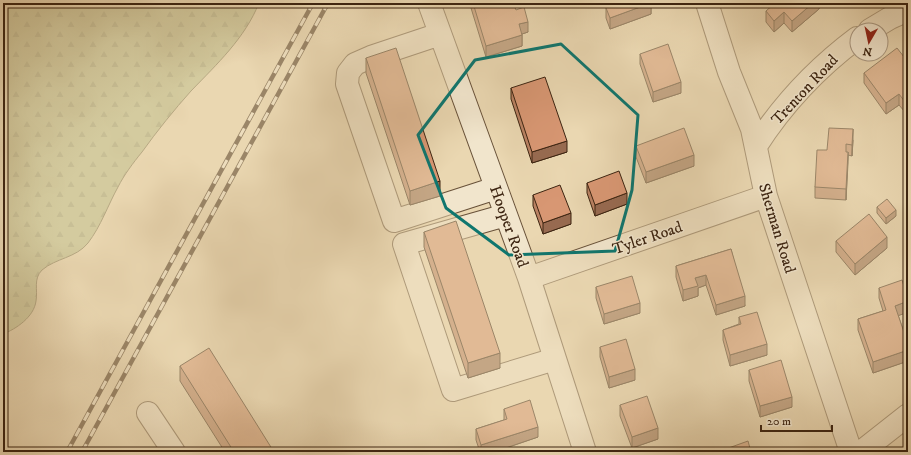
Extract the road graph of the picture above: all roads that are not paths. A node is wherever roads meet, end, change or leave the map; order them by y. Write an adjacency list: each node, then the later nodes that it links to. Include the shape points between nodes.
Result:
1 (429, 3): 5 (street, Hooper Road)
2 (707, 3): 7 (street, Sherman Road)
3 (908, 10): 4 (street)
4 (883, 22)
5 (440, 34): 8 (street, Hooper Road); 8 (street, via 371,57 355,64 348,73 347,84 394,221)
6 (849, 44): 7 (street, Trenton Road, via 811,77 778,114)
7 (756, 146): 9 (street, Sherman Road)
8 (496, 188): 10 (street, Hooper Road)
9 (766, 196): 11 (street, Tyler Road); 17 (street, Sherman Road)
10 (506, 215): 11 (street, Hooper Road); 12 (street, via 404,244 453,390)
11 (528, 278): 12 (street, Hooper Road)
12 (555, 358): 16 (street, Hooper Road)
13 (148, 413): 15 (street)
14 (908, 415): 18 (street)
15 (174, 452)
16 (585, 452)
17 (851, 452)
18 (861, 452)

